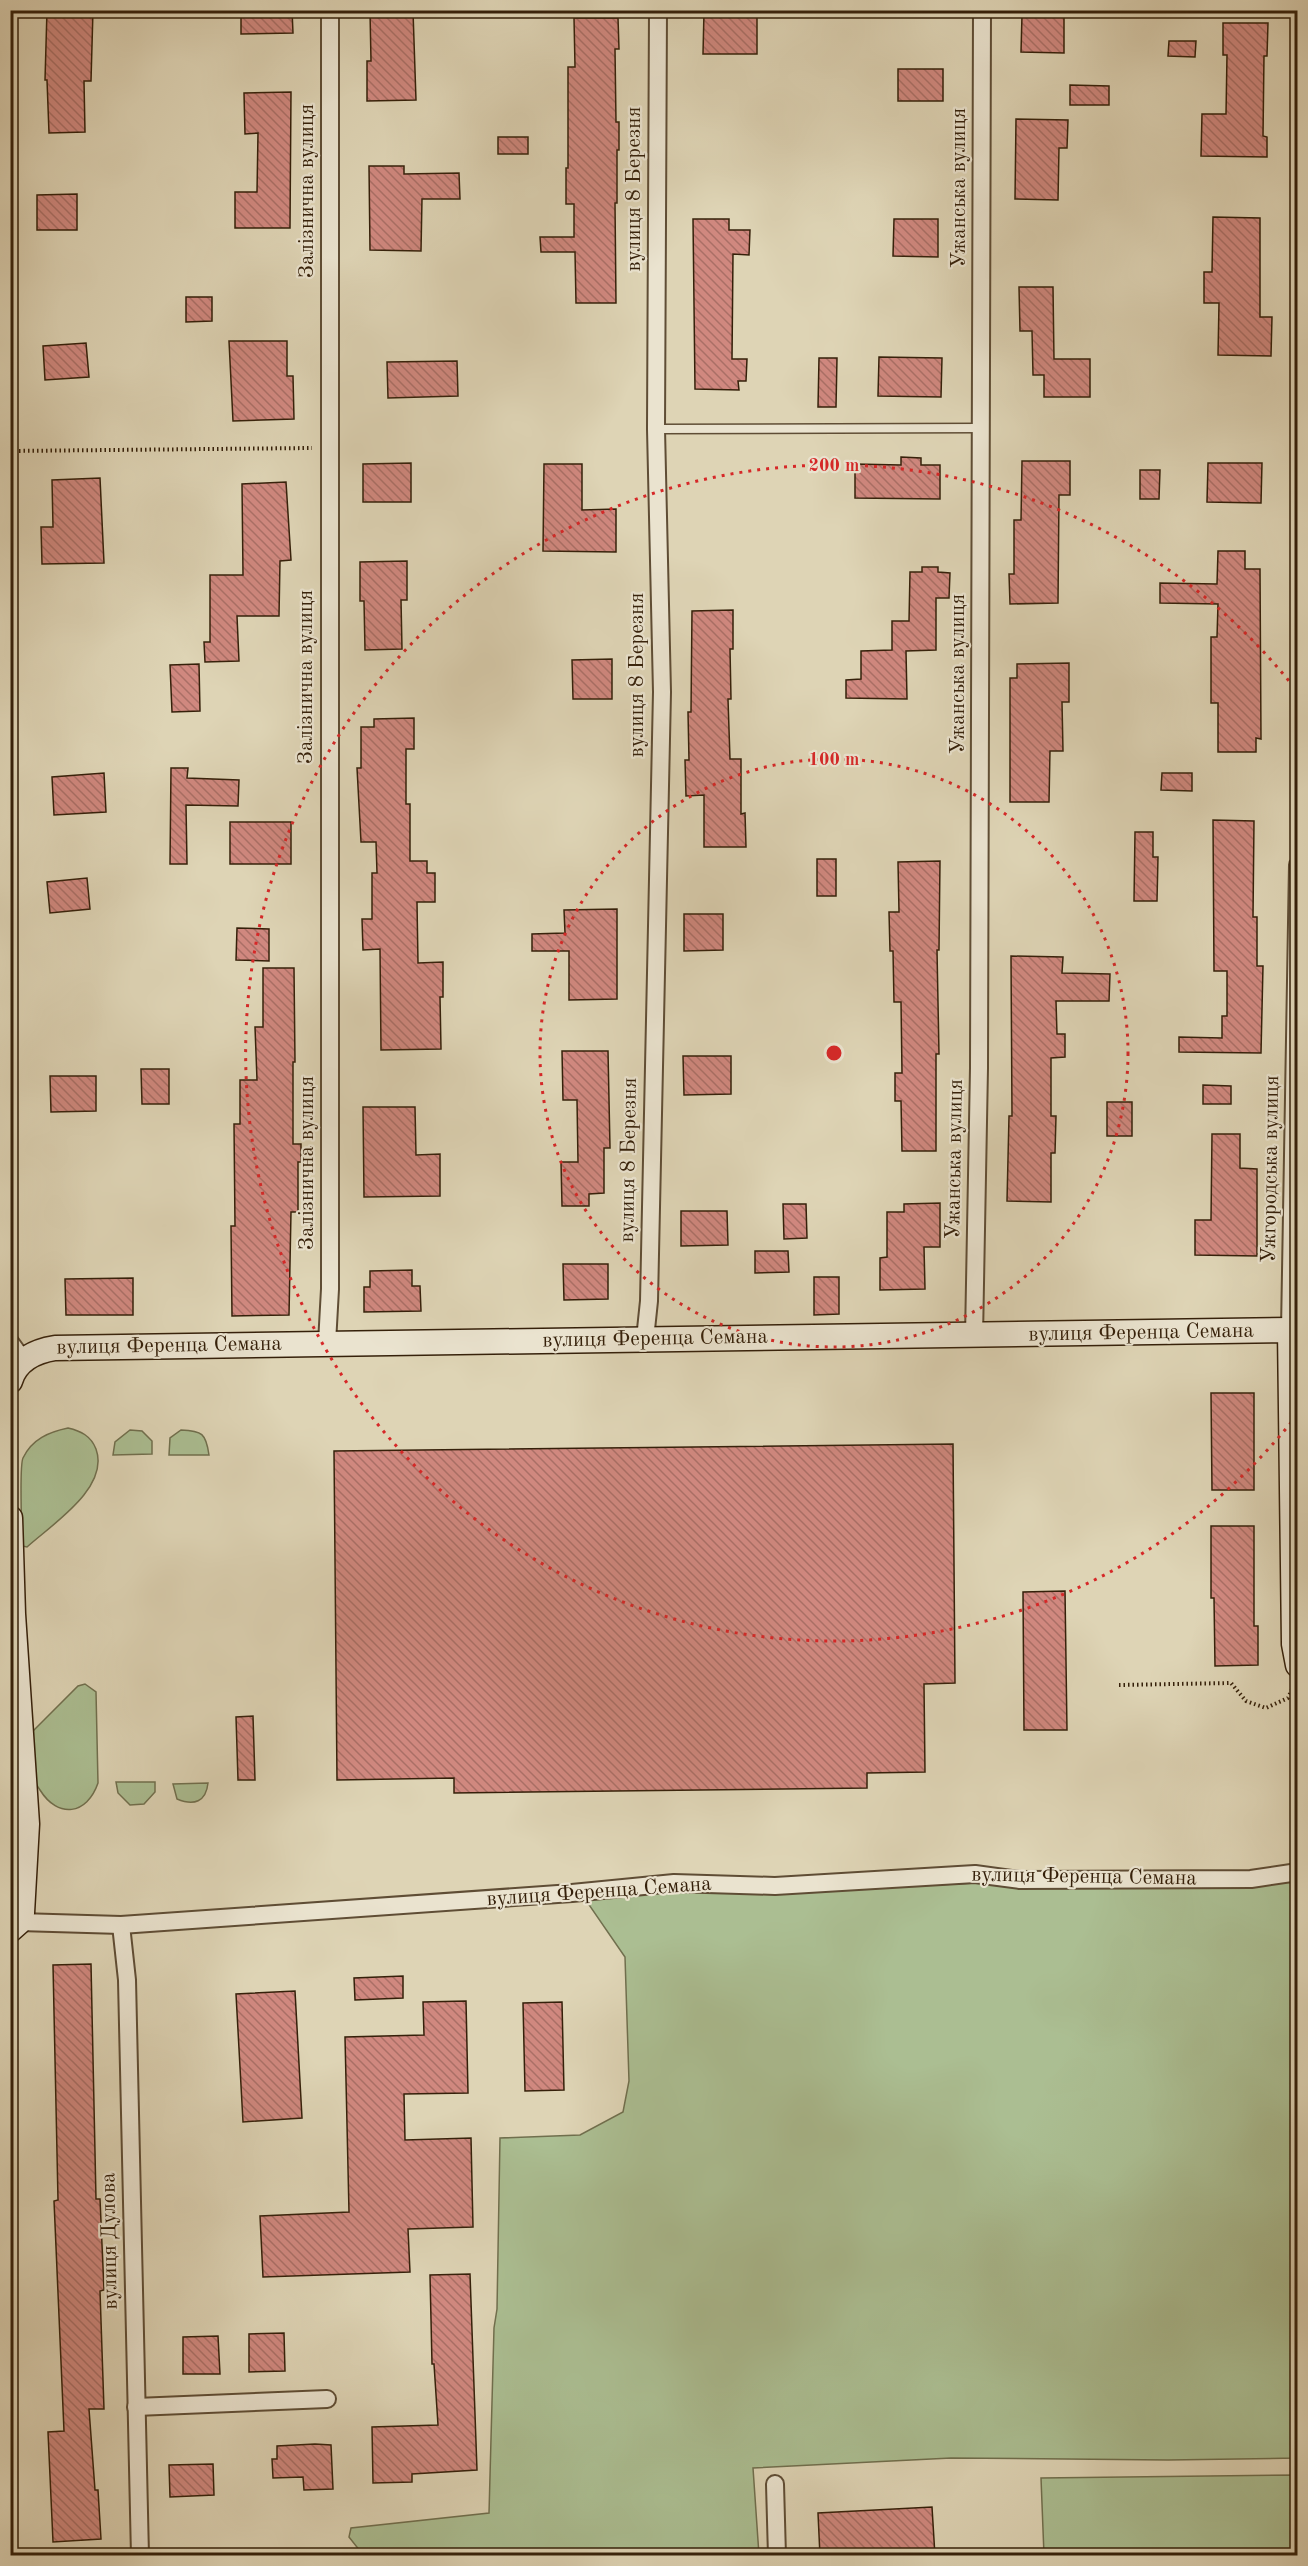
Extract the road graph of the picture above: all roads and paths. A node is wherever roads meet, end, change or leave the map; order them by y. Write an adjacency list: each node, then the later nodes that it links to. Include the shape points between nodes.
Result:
1 (330, 10): 6 (street, Залізнична вулиця)
2 (658, 10): 5 (street, вулиця 8 Березня)
3 (982, 10): 4 (street, Ужанська вулиця)
4 (981, 428): 5 (lane); 10 (street, Ужанська вулиця)
5 (656, 429): 11 (street, вулиця 8 Березня, via 662,692 649,1301)
6 (328, 448): 7 (path); 12 (street, Залізнична вулиця)
7 (10, 451)
8 (1298, 865): 9 (street, Ужгородська вулиця)
9 (1290, 1330): 10 (street, вулиця Ференца Семана); 16 (street, via 1294,1644)
10 (974, 1337): 11 (street, вулиця Ференца Семана)
11 (645, 1339): 12 (street, вулиця Ференца Семана)
12 (327, 1343): 13 (street, вулиця Ференца Семана)
13 (17, 1351): 14 (street)
14 (10, 1381)
15 (10, 1518): 21 (street, via 27,1824 23,1903)
16 (1298, 1665)
17 (1298, 1676): 18 (path, via 1288,1698 1266,1708 1246,1701 1231,1683)
18 (1119, 1685)
19 (1298, 1872): 20 (street, вулиця Ференца Семана, via 1251,1879 1020,1880 975,1874 775,1886 674,1883)
20 (121, 1925): 21 (street, вулиця Ференца Семана); 23 (street, вулиця Дулова, via 128,1980)
21 (15, 1926)
22 (327, 2399): 23 (street)
23 (136, 2407): 25 (street, вулиця Дулова)
24 (775, 2484): 26 (street)
25 (140, 2556)
26 (777, 2556)

